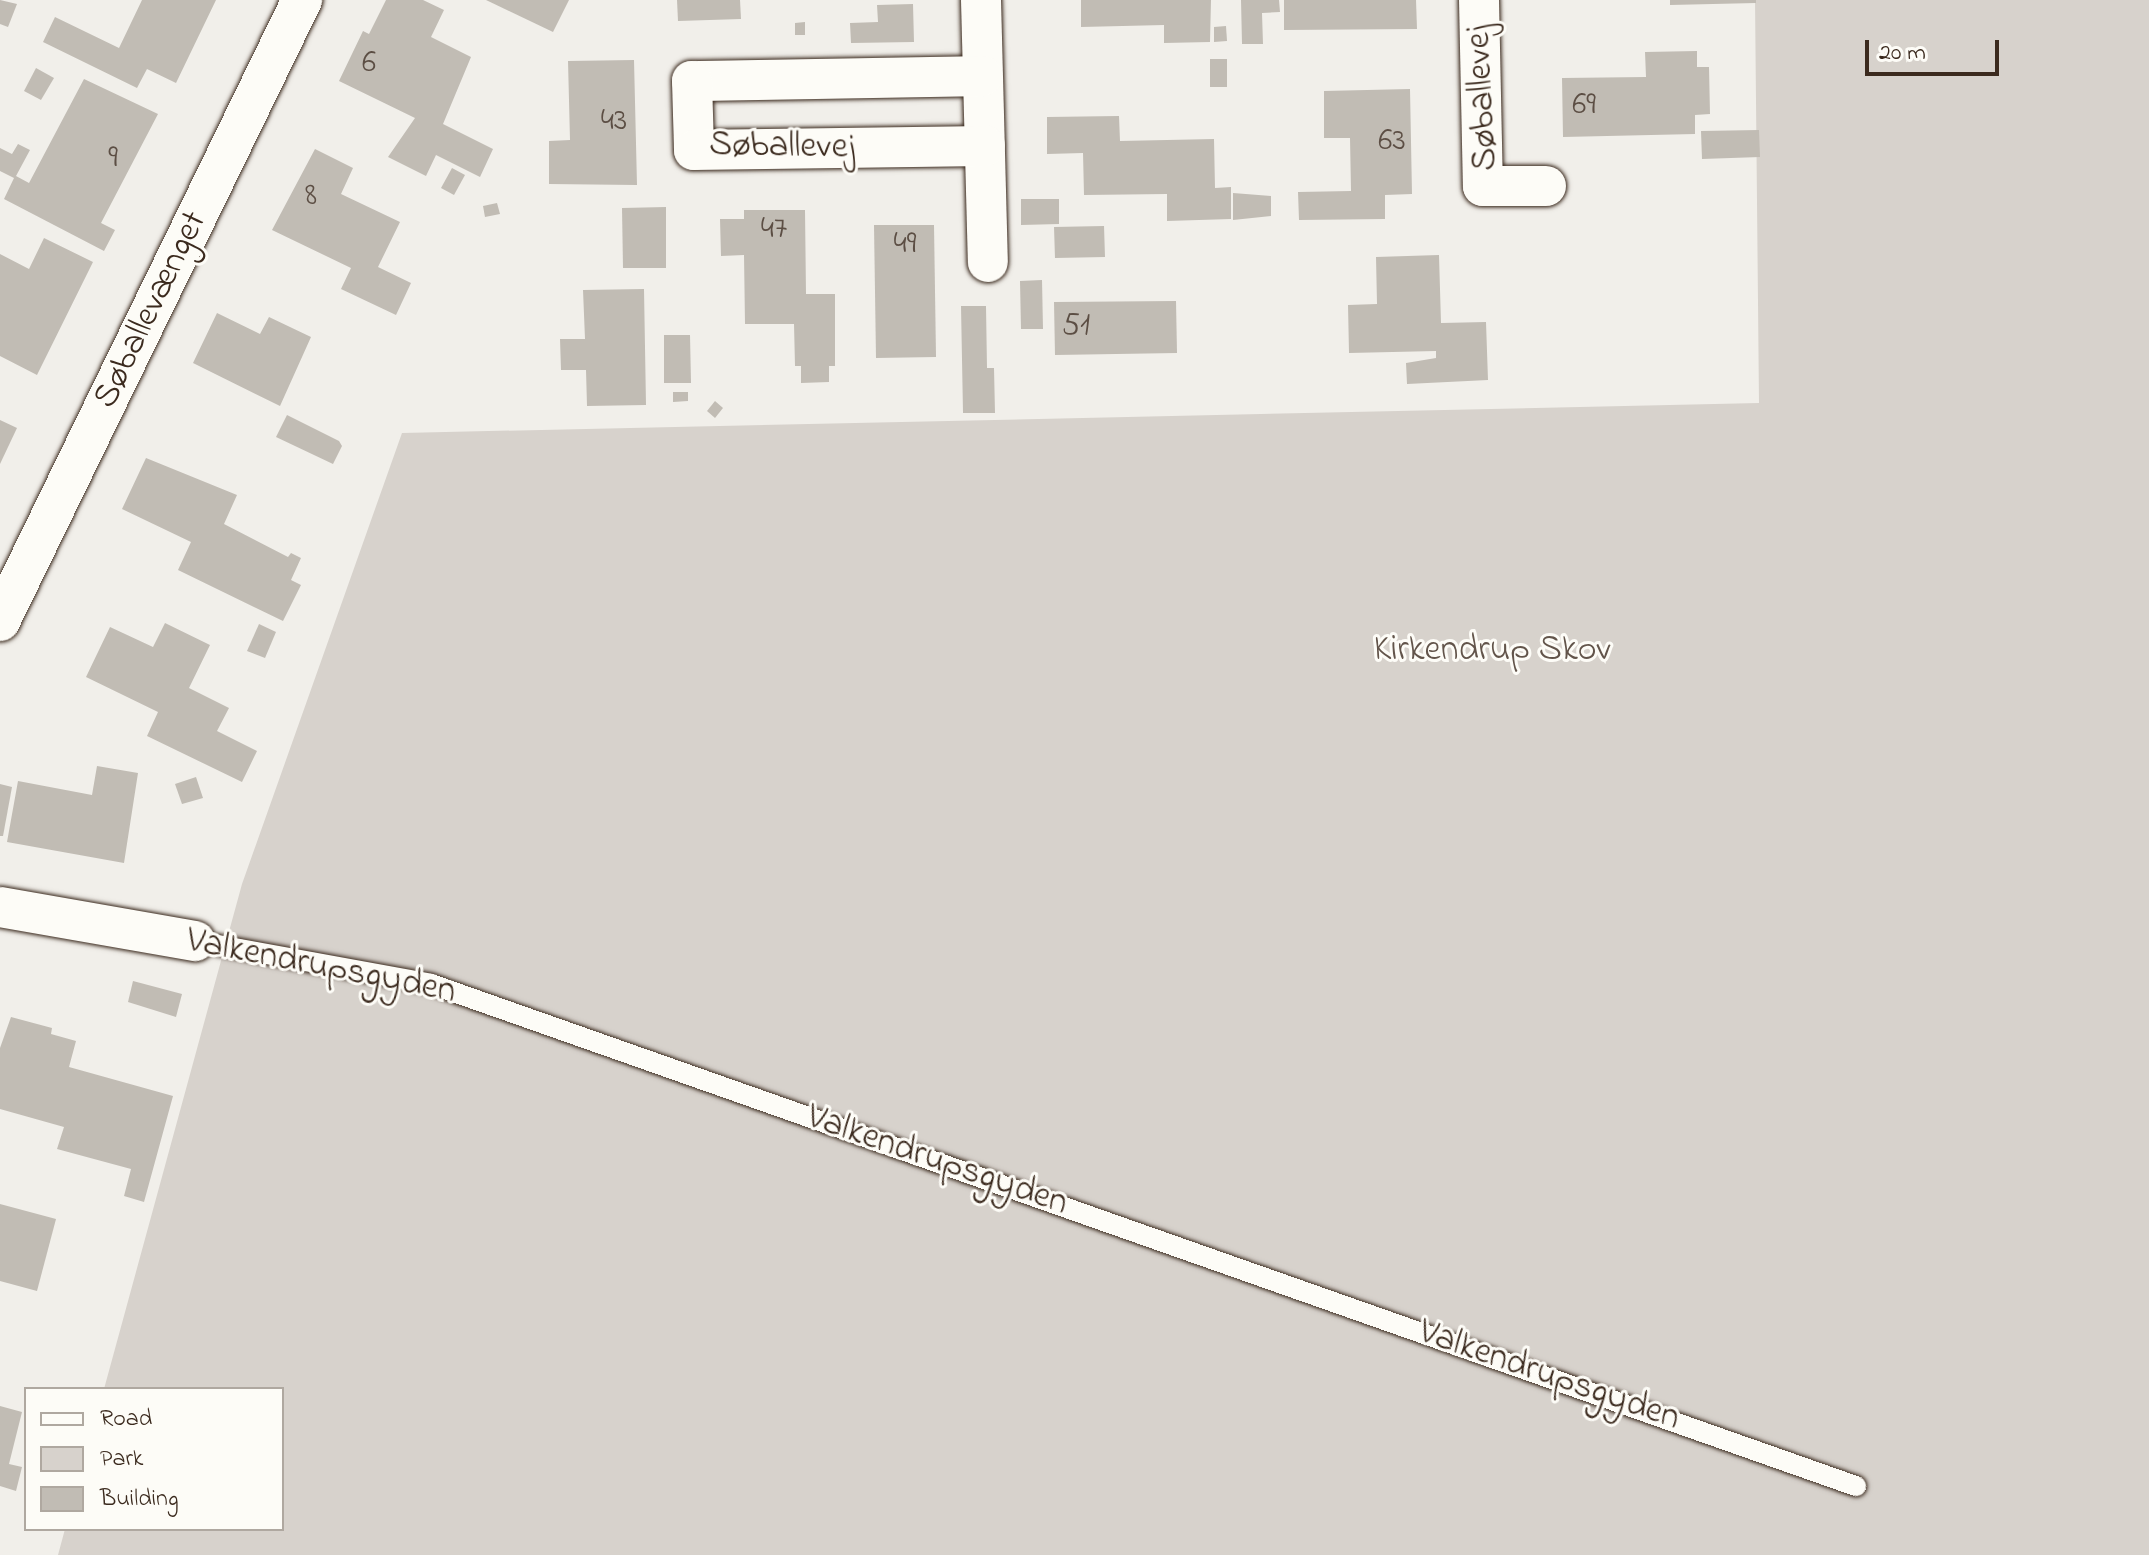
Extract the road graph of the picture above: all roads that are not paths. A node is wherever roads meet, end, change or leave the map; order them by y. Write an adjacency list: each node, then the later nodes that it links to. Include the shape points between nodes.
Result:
1 (302, 0): 8 (street, Søballevænget)
2 (981, 0): 4 (street)
3 (1479, 0): 6 (street, Søballevej, via 1483,186)
4 (982, 76): 5 (street); 5 (street, Søballevej, via 692,81 694,150)
5 (985, 146): 7 (street)
6 (1546, 186)
7 (988, 262)
8 (0, 621)
9 (0, 907): 10 (street, Valkendrupsgyden)
10 (195, 941): 11 (lane, Valkendrupsgyden, via 431,984)
11 (1856, 1486)

